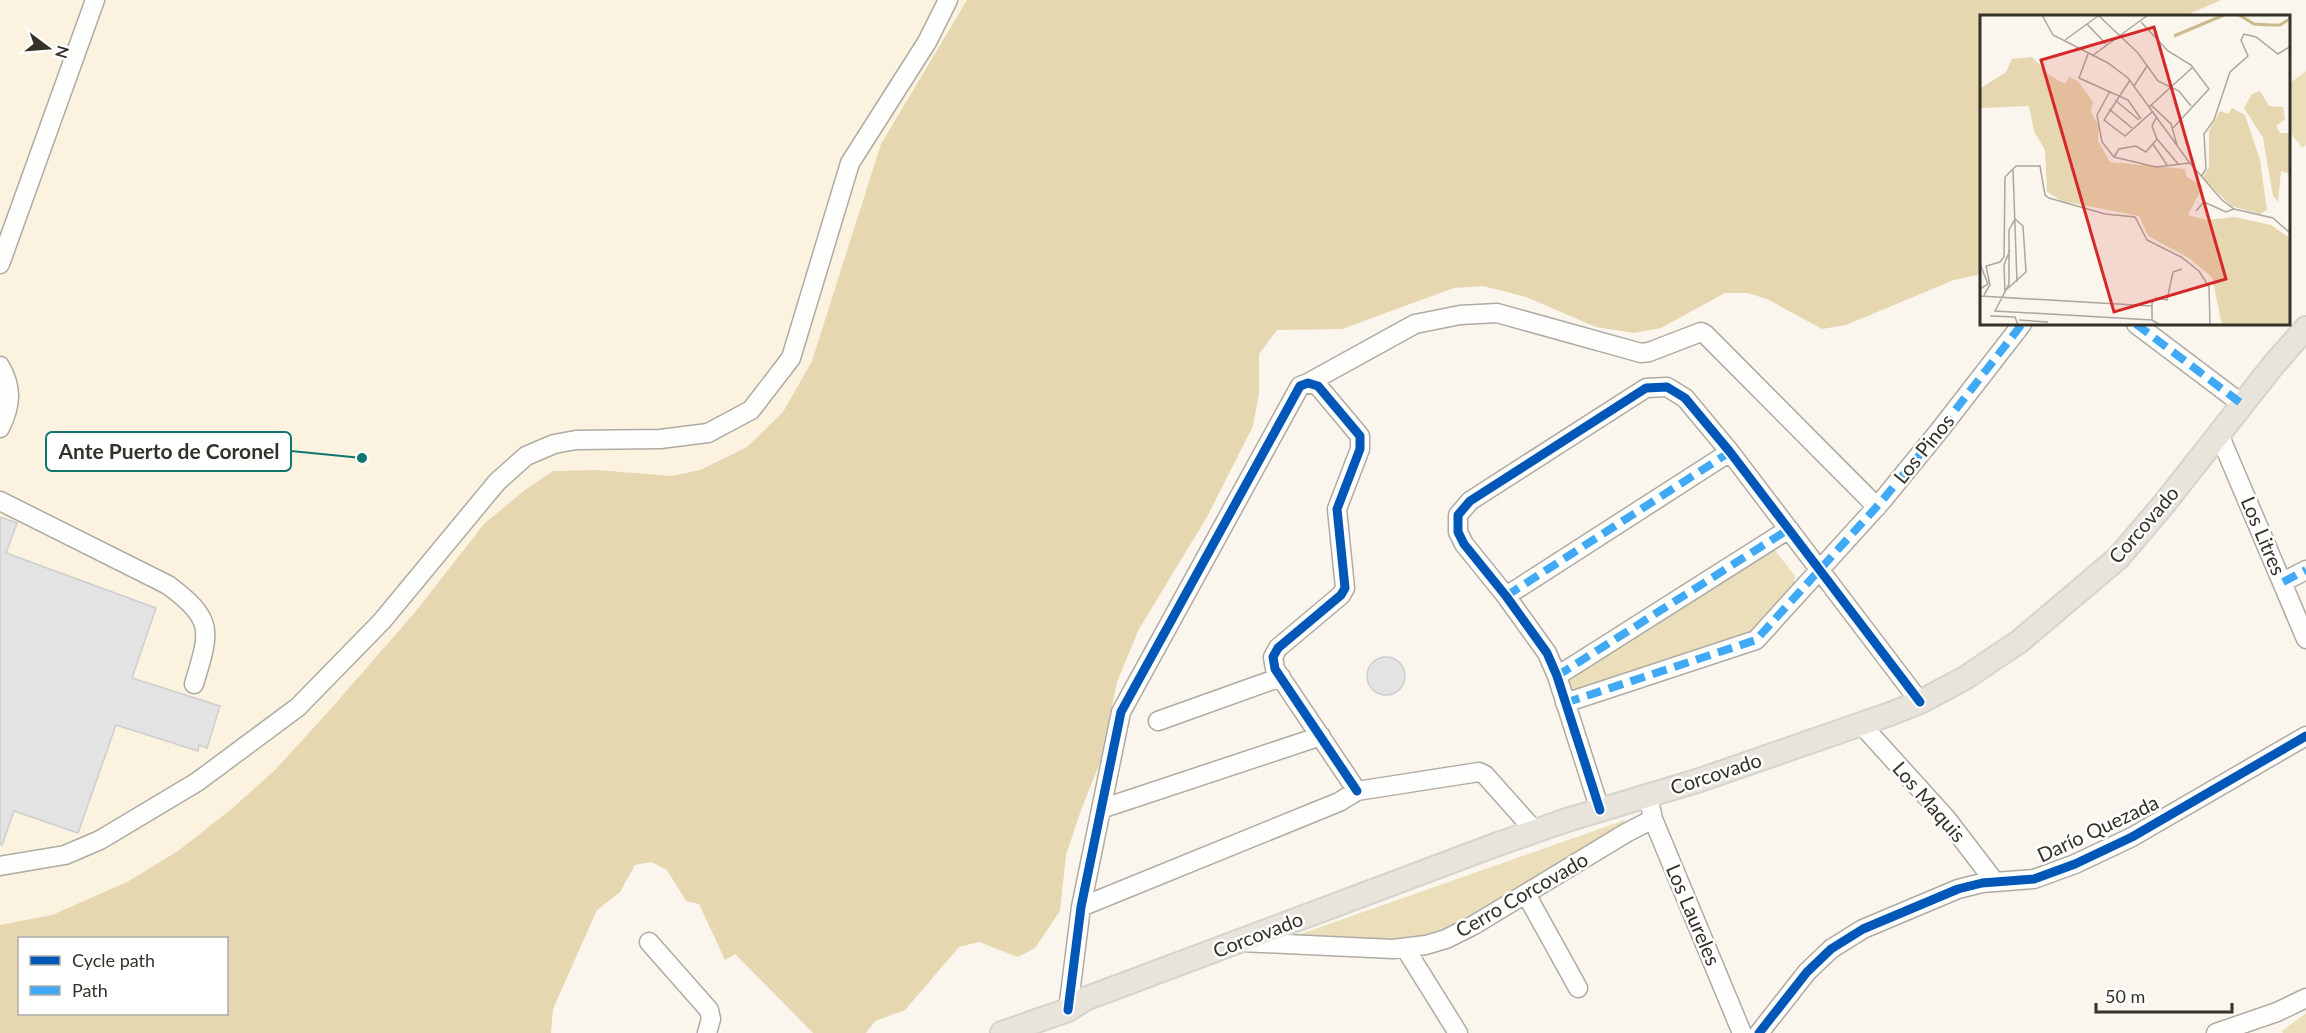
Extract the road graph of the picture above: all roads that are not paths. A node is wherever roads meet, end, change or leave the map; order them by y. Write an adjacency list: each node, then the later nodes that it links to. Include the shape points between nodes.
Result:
1 (95, 0): 3 (street)
2 (948, 0): 36 (street, via 927,42 850,163 791,358 751,410 708,433 576,440 526,456 497,482 382,621 298,706 197,782 100,840 65,855)
3 (0, 264)
4 (2020, 326): 14 (street, Los Pinos)
5 (2139, 326): 9 (street)
6 (2306, 328): 9 (main road, Corcovado)
7 (0, 366): 10 (street, via 10,394 8,413)
8 (1308, 383): 14 (street, via 1415,324 1460,315 1497,313 1641,353 1697,333 1706,334); 22 (street, via 1318,386 1361,442 1337,508 1344,588 1341,595 1274,653 1275,669); 32 (street, via 1300,386 1121,712)
9 (2242, 404): 11 (main road, Corcovado)
10 (0, 429)
11 (2219, 434): 18 (street, Los Litres); 24 (main road, Corcovado, via 2137,537 2098,576 2020,641)
12 (1730, 452): 15 (street); 19 (street); 19 (street, via 1677,391 1653,386 1629,398 1461,510 1456,521 1461,538)
13 (0, 501): 23 (street, via 168,585 188,600 198,611 207,633)
14 (1877, 507): 16 (street, Los Pinos)
15 (1788, 529): 16 (street); 21 (street)
16 (1819, 568): 24 (street); 25 (street, Los Pinos, via 1756,640)
17 (2306, 570): 18 (street)
18 (2283, 582): 20 (street, Los Litres)
19 (1506, 596): 21 (street, via 1542,644)
20 (2306, 639)
21 (1557, 676): 25 (street)
22 (1281, 677): 26 (street); 28 (street)
23 (194, 684)
24 (1920, 702): 27 (main road, Corcovado)
25 (1565, 703): 33 (street)
26 (1158, 721)
27 (1861, 724): 31 (main road, Corcovado); 37 (street, Los Maquis, via 1946,818)
28 (1321, 736): 30 (street); 32 (street)
29 (2306, 736): 37 (street, Darío Quezada, via 2132,837 2076,864 2034,879)
30 (1357, 791): 35 (street, via 1479,772); 39 (street, via 1339,802)
31 (1648, 795): 33 (main road, Corcovado); 34 (street, Los Laureles)
32 (1101, 809): 39 (street)
33 (1600, 810): 35 (main road, Corcovado)
34 (1653, 819): 38 (street, Cerro Corcovado); 49 (street, Los Laureles)
35 (1534, 831): 41 (main road, Corcovado)
36 (0, 866)
37 (1995, 882): 50 (street, Darío Quezada, via 1948,892 1846,938 1807,972)
38 (1526, 894): 42 (street, Cerro Corcovado, via 1460,933); 43 (street)
39 (1080, 907): 45 (street)
40 (649, 942): 46 (street, via 709,1010)
41 (1239, 942): 42 (street, Cerro Corcovado); 45 (main road, Corcovado, via 1085,999)
42 (1406, 948): 48 (street)
43 (1578, 988)
44 (2306, 998): 51 (street)
45 (1068, 1010): 47 (main road, Corcovado)
46 (707, 1033)
47 (1002, 1033)
48 (1458, 1033)
49 (1742, 1033)
50 (1759, 1033)
51 (2217, 1033)

